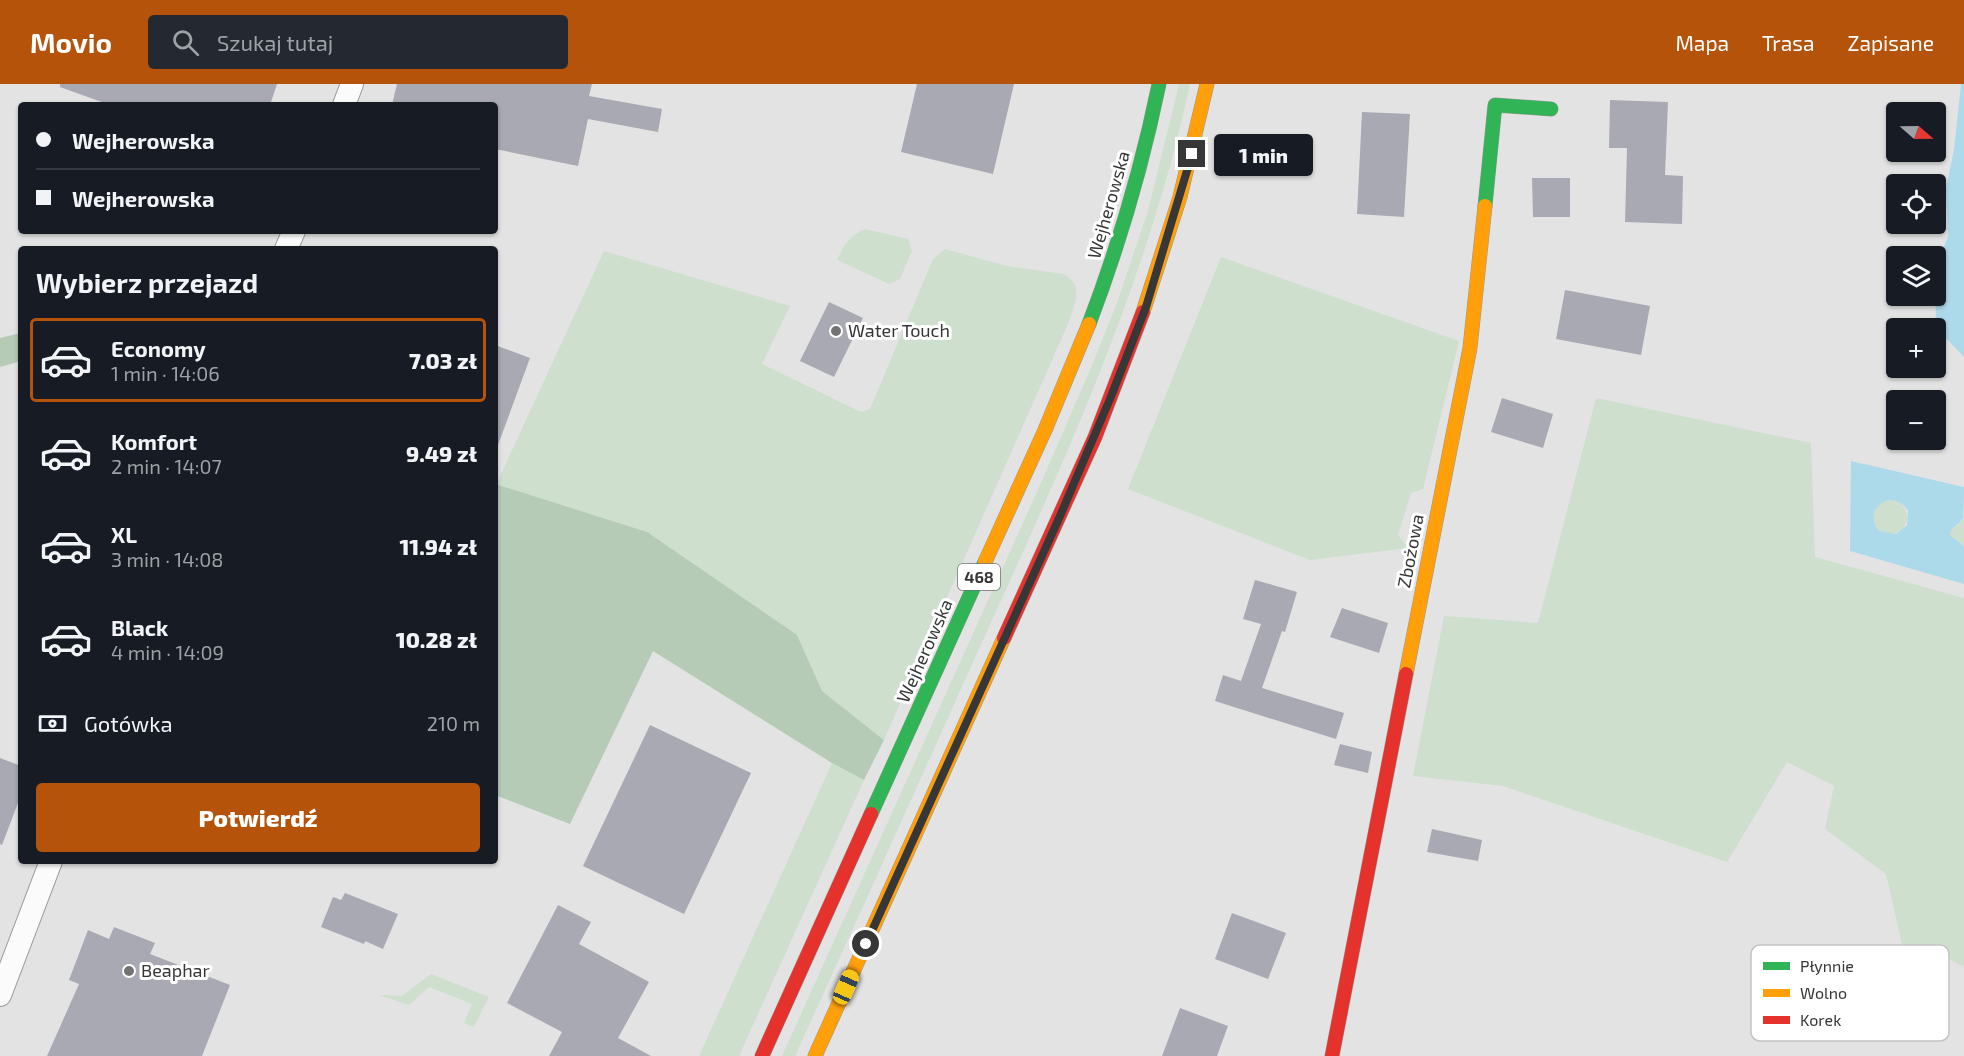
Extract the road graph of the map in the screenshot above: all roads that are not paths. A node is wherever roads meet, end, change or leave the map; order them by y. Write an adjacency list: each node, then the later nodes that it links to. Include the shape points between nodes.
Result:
1 (352, 84): 4 (street)
2 (1159, 84): 8 (main road, Wejherowska / 468, via 1137,181 1077,357)
3 (1207, 84): 9 (main road, 468, via 1175,214 1146,307 1110,399)
4 (345, 102)
5 (1551, 109): 10 (main road, Zbożowa, via 1495,105 1470,348)
6 (50, 864): 7 (street)
7 (0, 995)
8 (762, 1056)
9 (815, 1056)
10 (1332, 1056)

